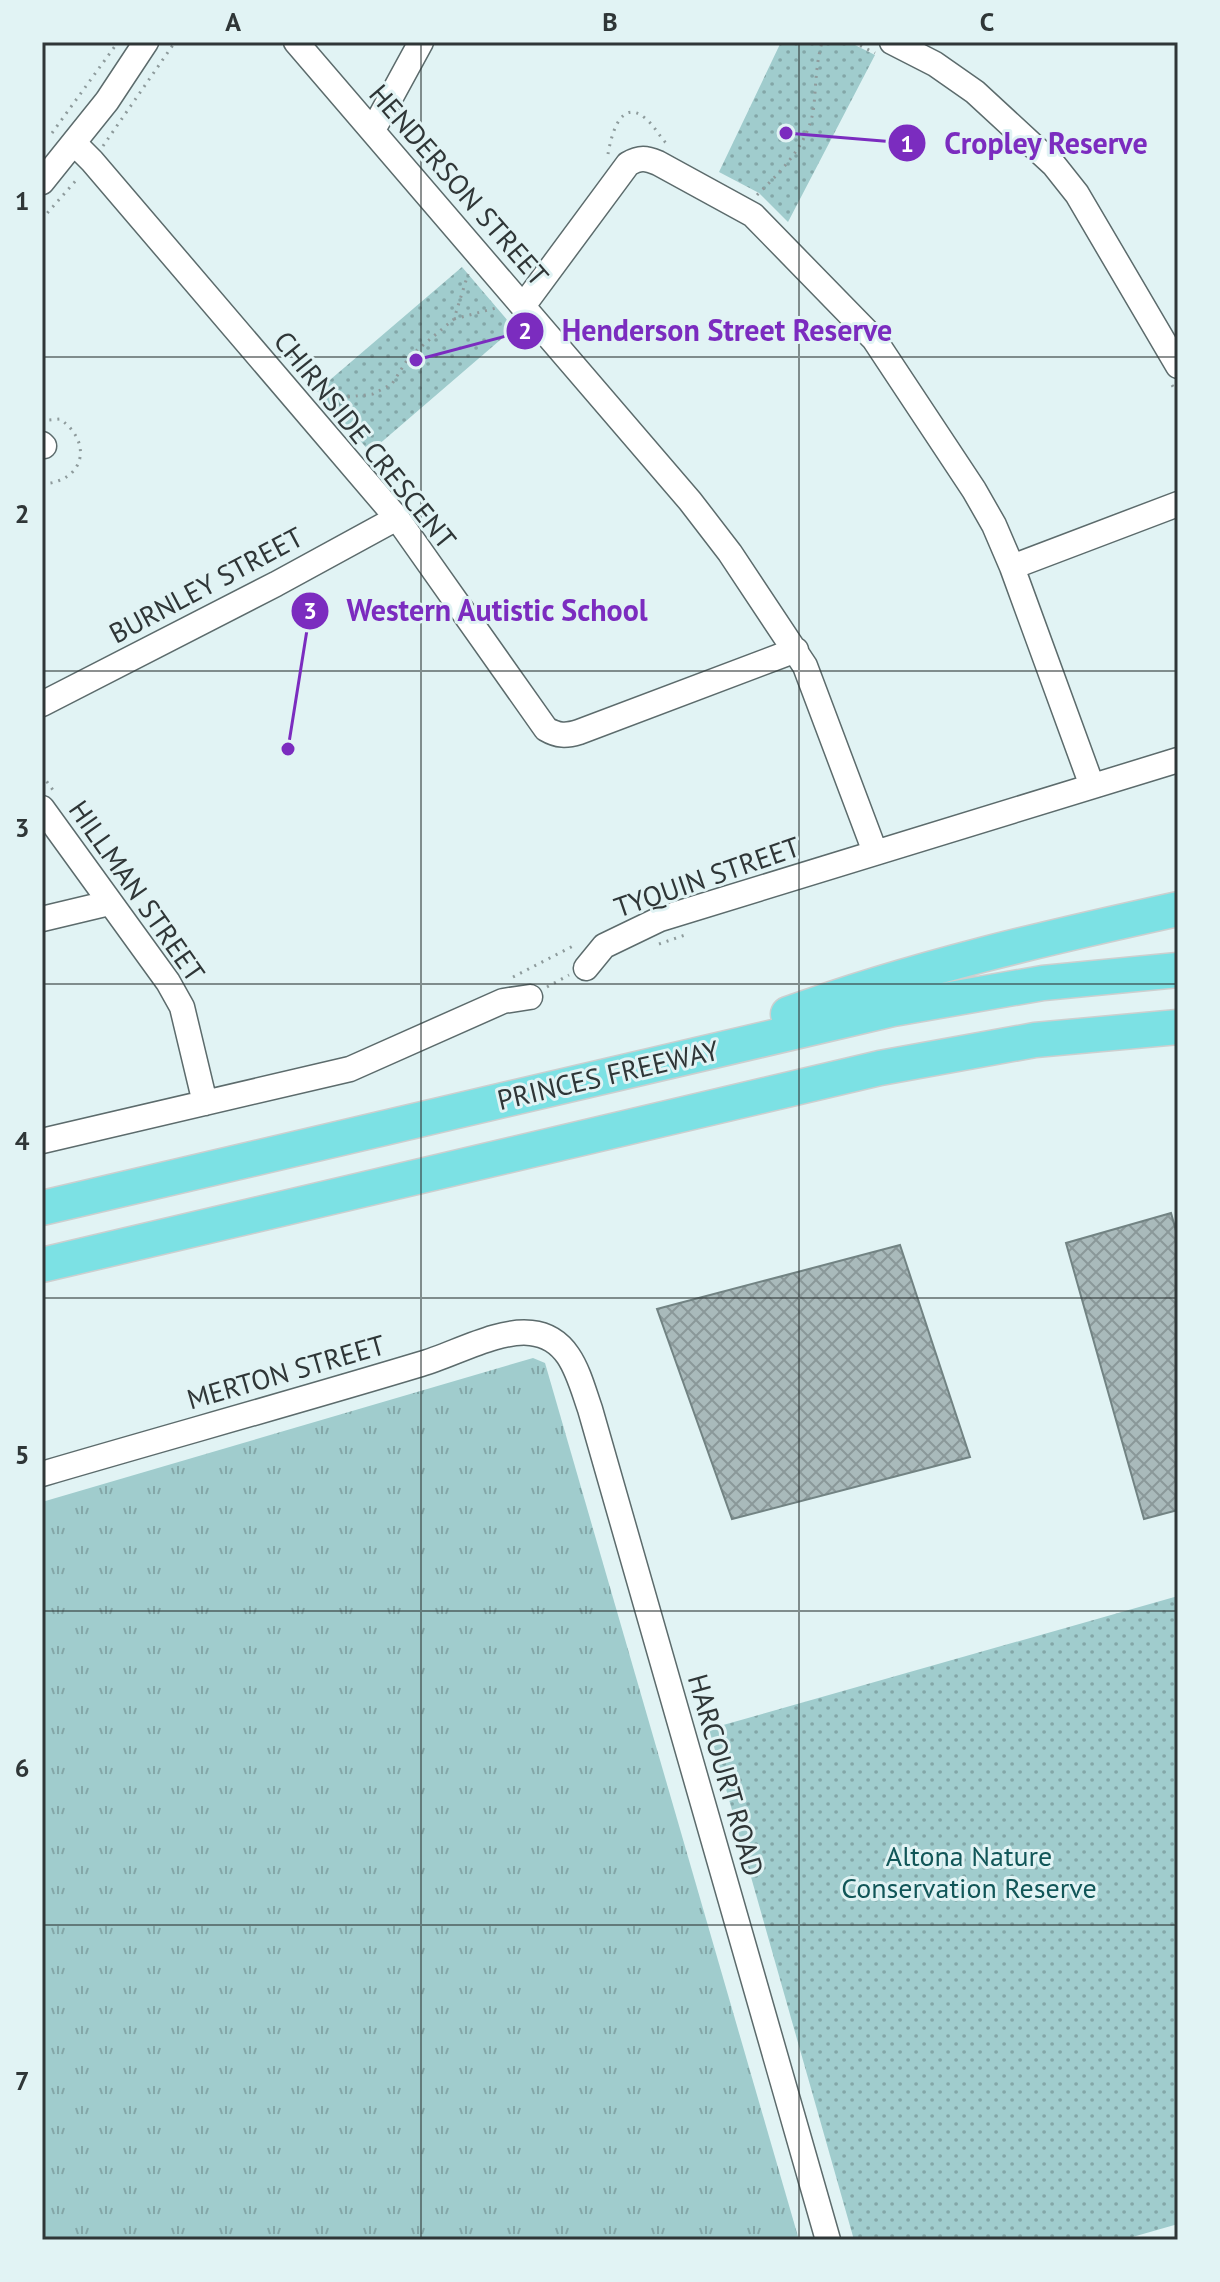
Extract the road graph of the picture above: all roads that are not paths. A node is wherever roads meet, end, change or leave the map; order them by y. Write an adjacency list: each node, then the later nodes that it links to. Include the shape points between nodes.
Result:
1 (146, 42): 6 (street, via 107,101)
2 (296, 42): 5 (street, HENDERSON STREET)
3 (421, 42): 5 (street)
4 (887, 49): 9 (street, via 935,64 975,92 1054,165 1077,194)
5 (373, 130): 8 (street, HENDERSON STREET)
6 (63, 138): 7 (street); 11 (street, CHIRNSIDE CRESCENT, via 92,161)
7 (42, 182)
8 (523, 306): 12 (street, via 628,164 646,158 658,163 753,215 874,339 974,490); 13 (street, HENDERSON STREET, via 709,524)
9 (1174, 374)
10 (1178, 504): 12 (street)
11 (397, 518): 13 (street, CHIRNSIDE CRESCENT, via 537,719 555,734 579,732); 14 (street, BURNLEY STREET)
12 (1012, 567): 16 (street)
13 (796, 650): 18 (street, HENDERSON STREET, via 818,694)
14 (42, 704)
15 (1178, 760): 16 (street, TYQUIN STREET)
16 (1092, 786): 18 (street, TYQUIN STREET)
17 (42, 808): 19 (street, HILLMAN STREET)
18 (875, 852): 22 (street, TYQUIN STREET, via 660,919 604,946)
19 (109, 903): 21 (street); 27 (street, HILLMAN STREET, via 182,1007)
20 (1178, 909): 26 (highway, via 952,961 842,994)
21 (42, 919)
22 (586, 968)
23 (1178, 970): 26 (highway, PRINCES FREEWAY, via 951,997)
24 (530, 997): 27 (street, via 503,1001 350,1069)
25 (1178, 1027): 30 (highway, PRINCES FREEWAY, via 1035,1040 905,1063)
26 (648, 1066): 29 (highway, PRINCES FREEWAY)
27 (205, 1103): 28 (street)
28 (42, 1141)
29 (42, 1208)
30 (42, 1265)
31 (547, 1337): 32 (street, MERTON STREET, via 513,1333); 33 (street, HARCOURT ROAD, via 575,1364 590,1409)
32 (42, 1474)
33 (828, 2240)

